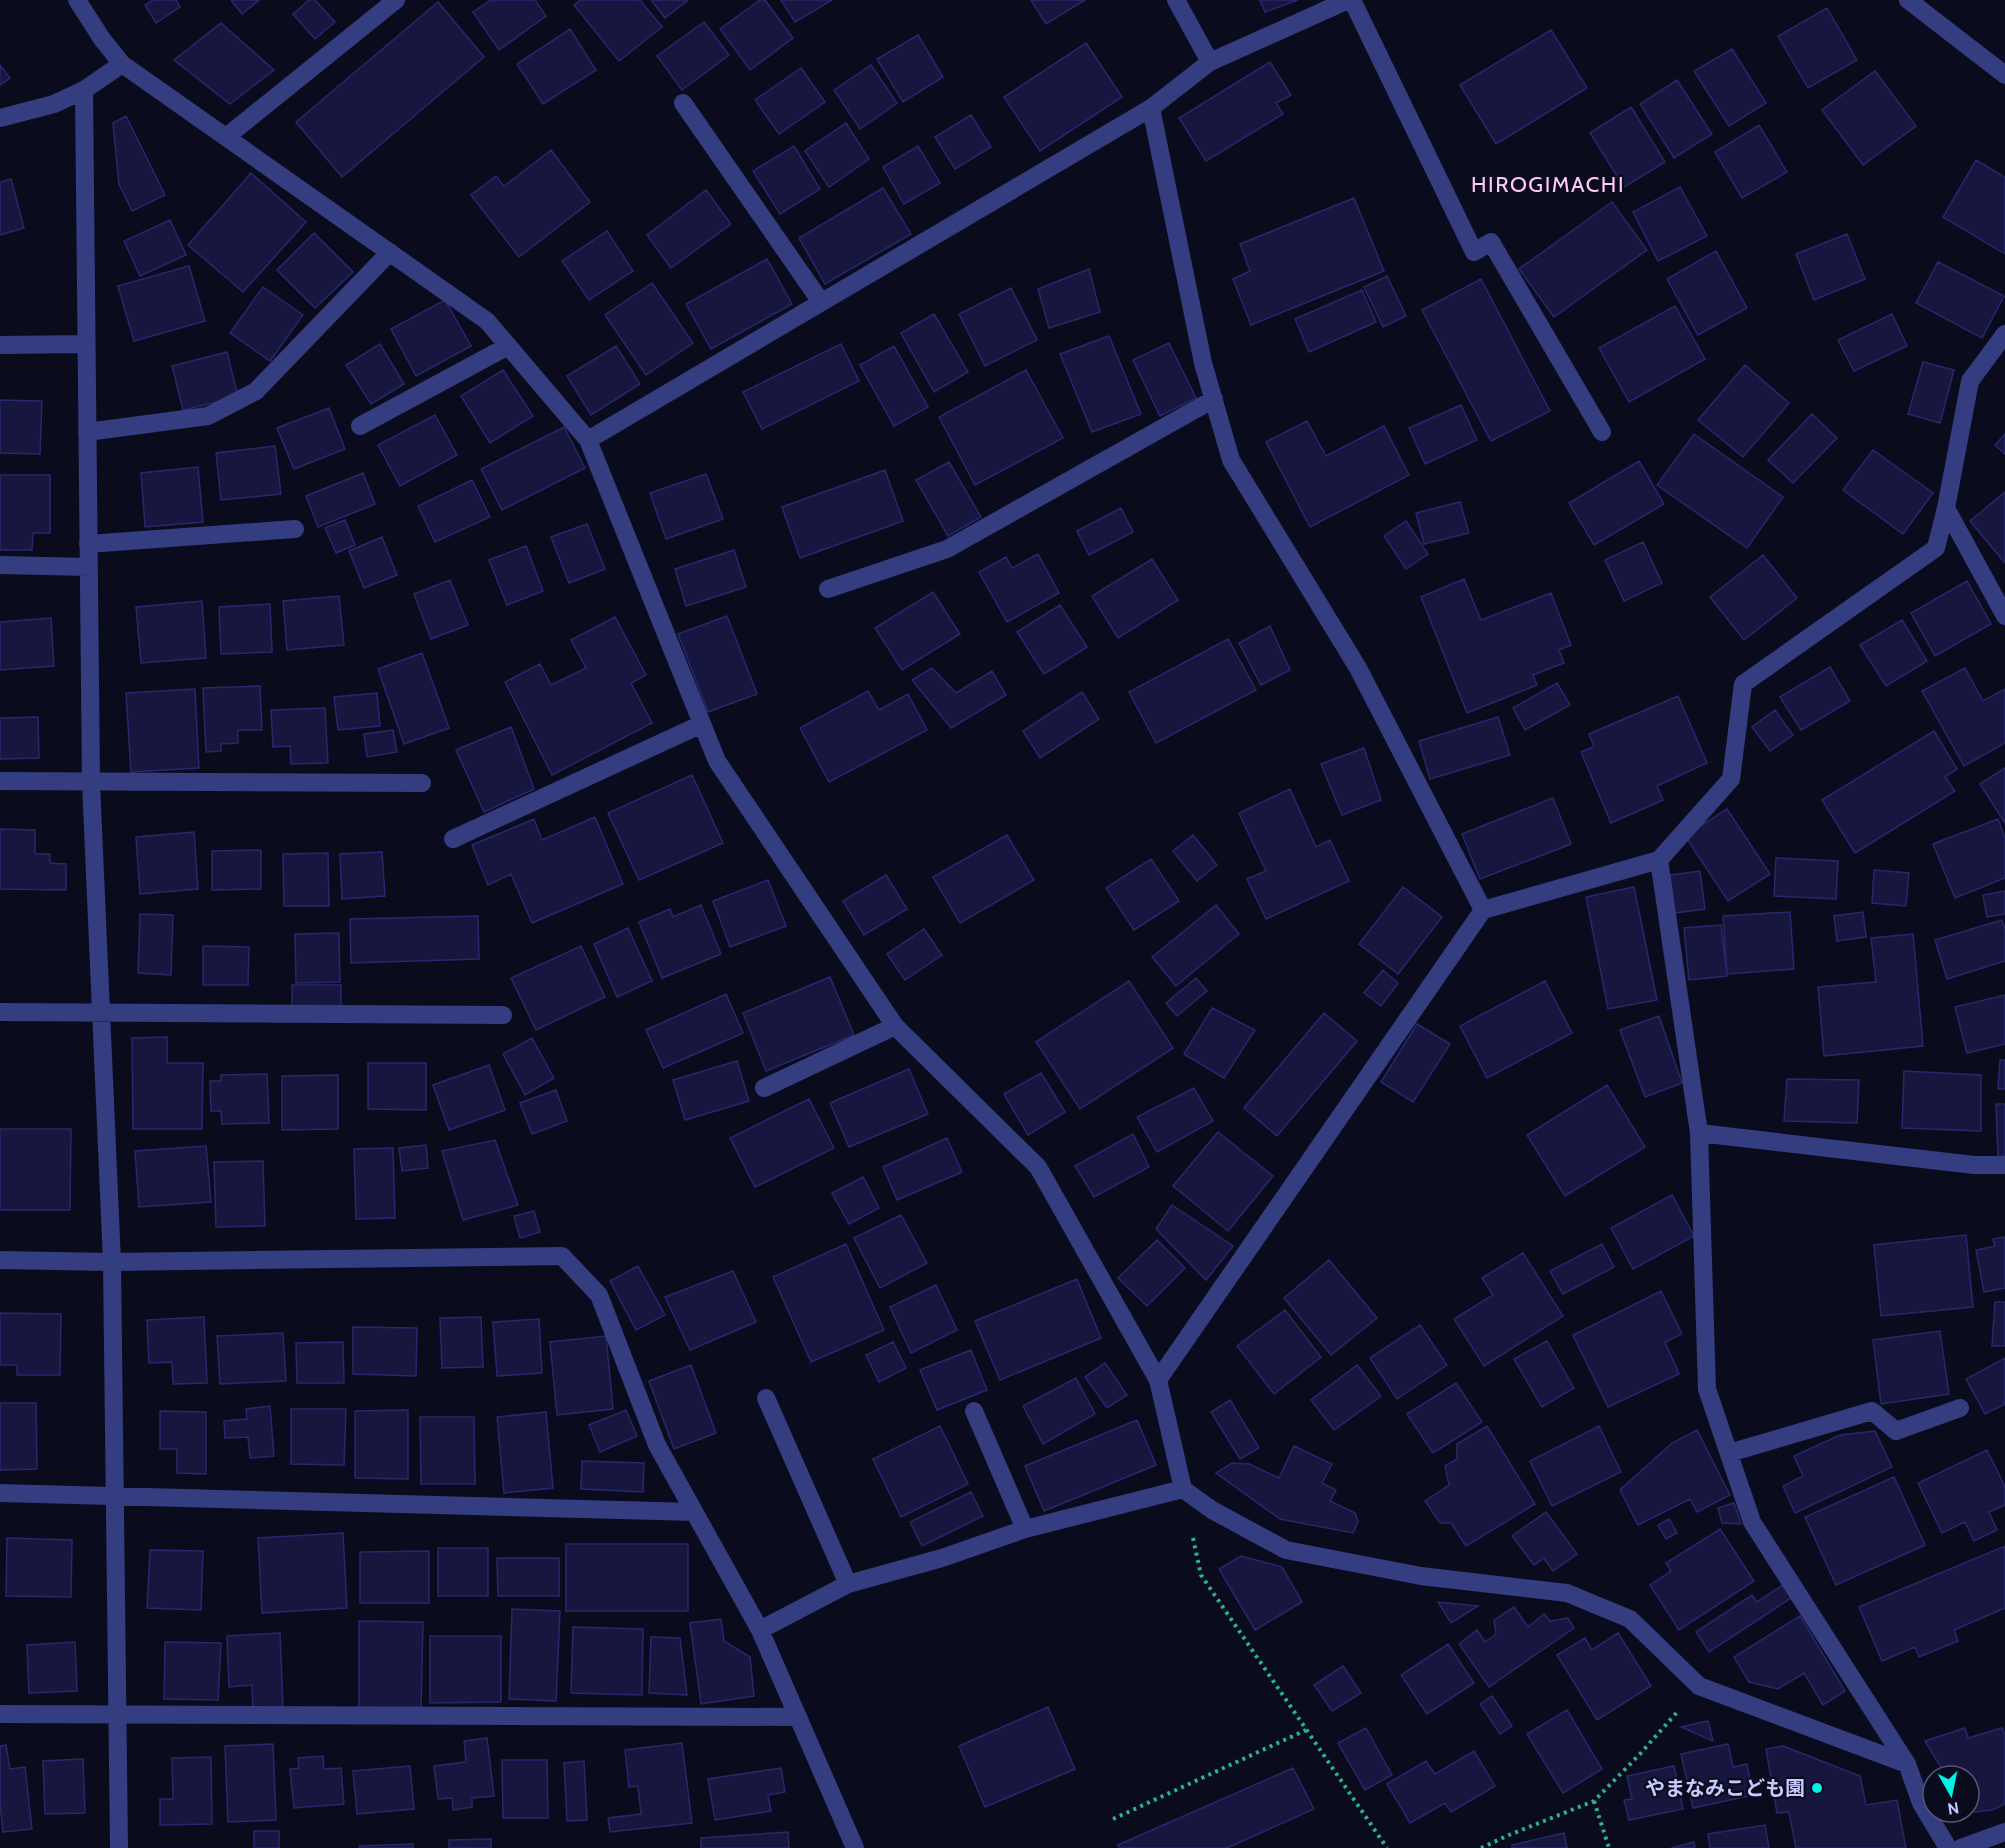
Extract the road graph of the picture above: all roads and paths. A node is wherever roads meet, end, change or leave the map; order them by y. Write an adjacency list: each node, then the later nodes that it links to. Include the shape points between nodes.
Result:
1 (77, 0): 7 (street)
2 (396, 0): 13 (street)
3 (1176, 0): 6 (street)
4 (1350, 0): 6 (street); 23 (street, via 1474,252 1491,242)
5 (1908, 0): 8 (street)
6 (1210, 62): 11 (street)
7 (123, 64): 9 (street); 13 (street)
8 (2005, 75)
9 (84, 90): 12 (street, via 54,104); 17 (street)
10 (682, 103): 15 (street)
11 (1151, 108): 15 (street); 20 (street, via 1203,363)
12 (0, 118)
13 (226, 137): 14 (street)
14 (390, 252): 19 (street, via 487,321); 22 (street, via 256,392 208,416)
15 (821, 302): 24 (street)
16 (2005, 334): 25 (street, via 1970,381)
17 (86, 344): 18 (street); 22 (street)
18 (0, 345)
19 (508, 346): 21 (street); 24 (street)
20 (1214, 399): 30 (street, via 948,549); 38 (street, via 1231,460 1358,668)
21 (360, 426)
22 (87, 432): 27 (street)
23 (1602, 432)
24 (588, 440): 32 (street)
25 (1946, 508): 31 (street); 37 (street, via 1936,548 1743,684 1731,779)
26 (295, 529): 27 (street)
27 (88, 544): 29 (street)
28 (0, 565): 29 (street)
29 (88, 567): 34 (street)
30 (828, 589)
31 (2005, 616)
32 (702, 724): 36 (street); 42 (street, via 717,761)
33 (0, 781): 34 (street)
34 (91, 783): 35 (street); 40 (street)
35 (422, 783)
36 (453, 839)
37 (1659, 860): 38 (street); 44 (street)
38 (1483, 910): 48 (street)
39 (0, 1012): 40 (street)
40 (101, 1013): 41 (street); 47 (street)
41 (503, 1016)
42 (895, 1026): 43 (street); 48 (street, via 1038,1167)
43 (764, 1088)
44 (1699, 1133): 45 (street, via 1962,1164); 52 (street, via 1707,1389)
45 (2005, 1165)
46 (0, 1260): 47 (street)
47 (112, 1262): 55 (street); 56 (street, via 562,1256 599,1295 657,1445)
48 (1158, 1380): 53 (street)
49 (766, 1398): 58 (street)
50 (1960, 1408): 52 (street, via 1896,1431 1872,1411)
51 (974, 1411): 57 (street)
52 (1729, 1453): 65 (street, via 1752,1522)
53 (1183, 1489): 57 (street); 60 (street, via 1212,1510 1286,1550 1421,1576 1567,1593 1630,1619); 64 (path, via 1202,1575)
54 (0, 1493): 55 (street)
55 (114, 1495): 56 (street); 62 (street)
56 (694, 1512): 59 (street)
57 (1024, 1529): 58 (street, via 942,1558)
58 (848, 1584): 59 (street)
59 (760, 1630): 63 (street)
60 (1699, 1686): 65 (street); 66 (path)
61 (0, 1714): 62 (street)
62 (117, 1715): 63 (street); 69 (street)
63 (797, 1717): 70 (street)
64 (1306, 1730): 67 (path); 71 (path)
65 (1907, 1764): 74 (street, via 1921,1803)
66 (1594, 1801): 72 (path); 73 (path)
67 (1113, 1818)
68 (2005, 1832): 75 (street)
69 (119, 1848)
70 (855, 1848)
71 (1387, 1848)
72 (1481, 1848)
73 (1609, 1848)
74 (1948, 1848)
75 (1960, 1848)

